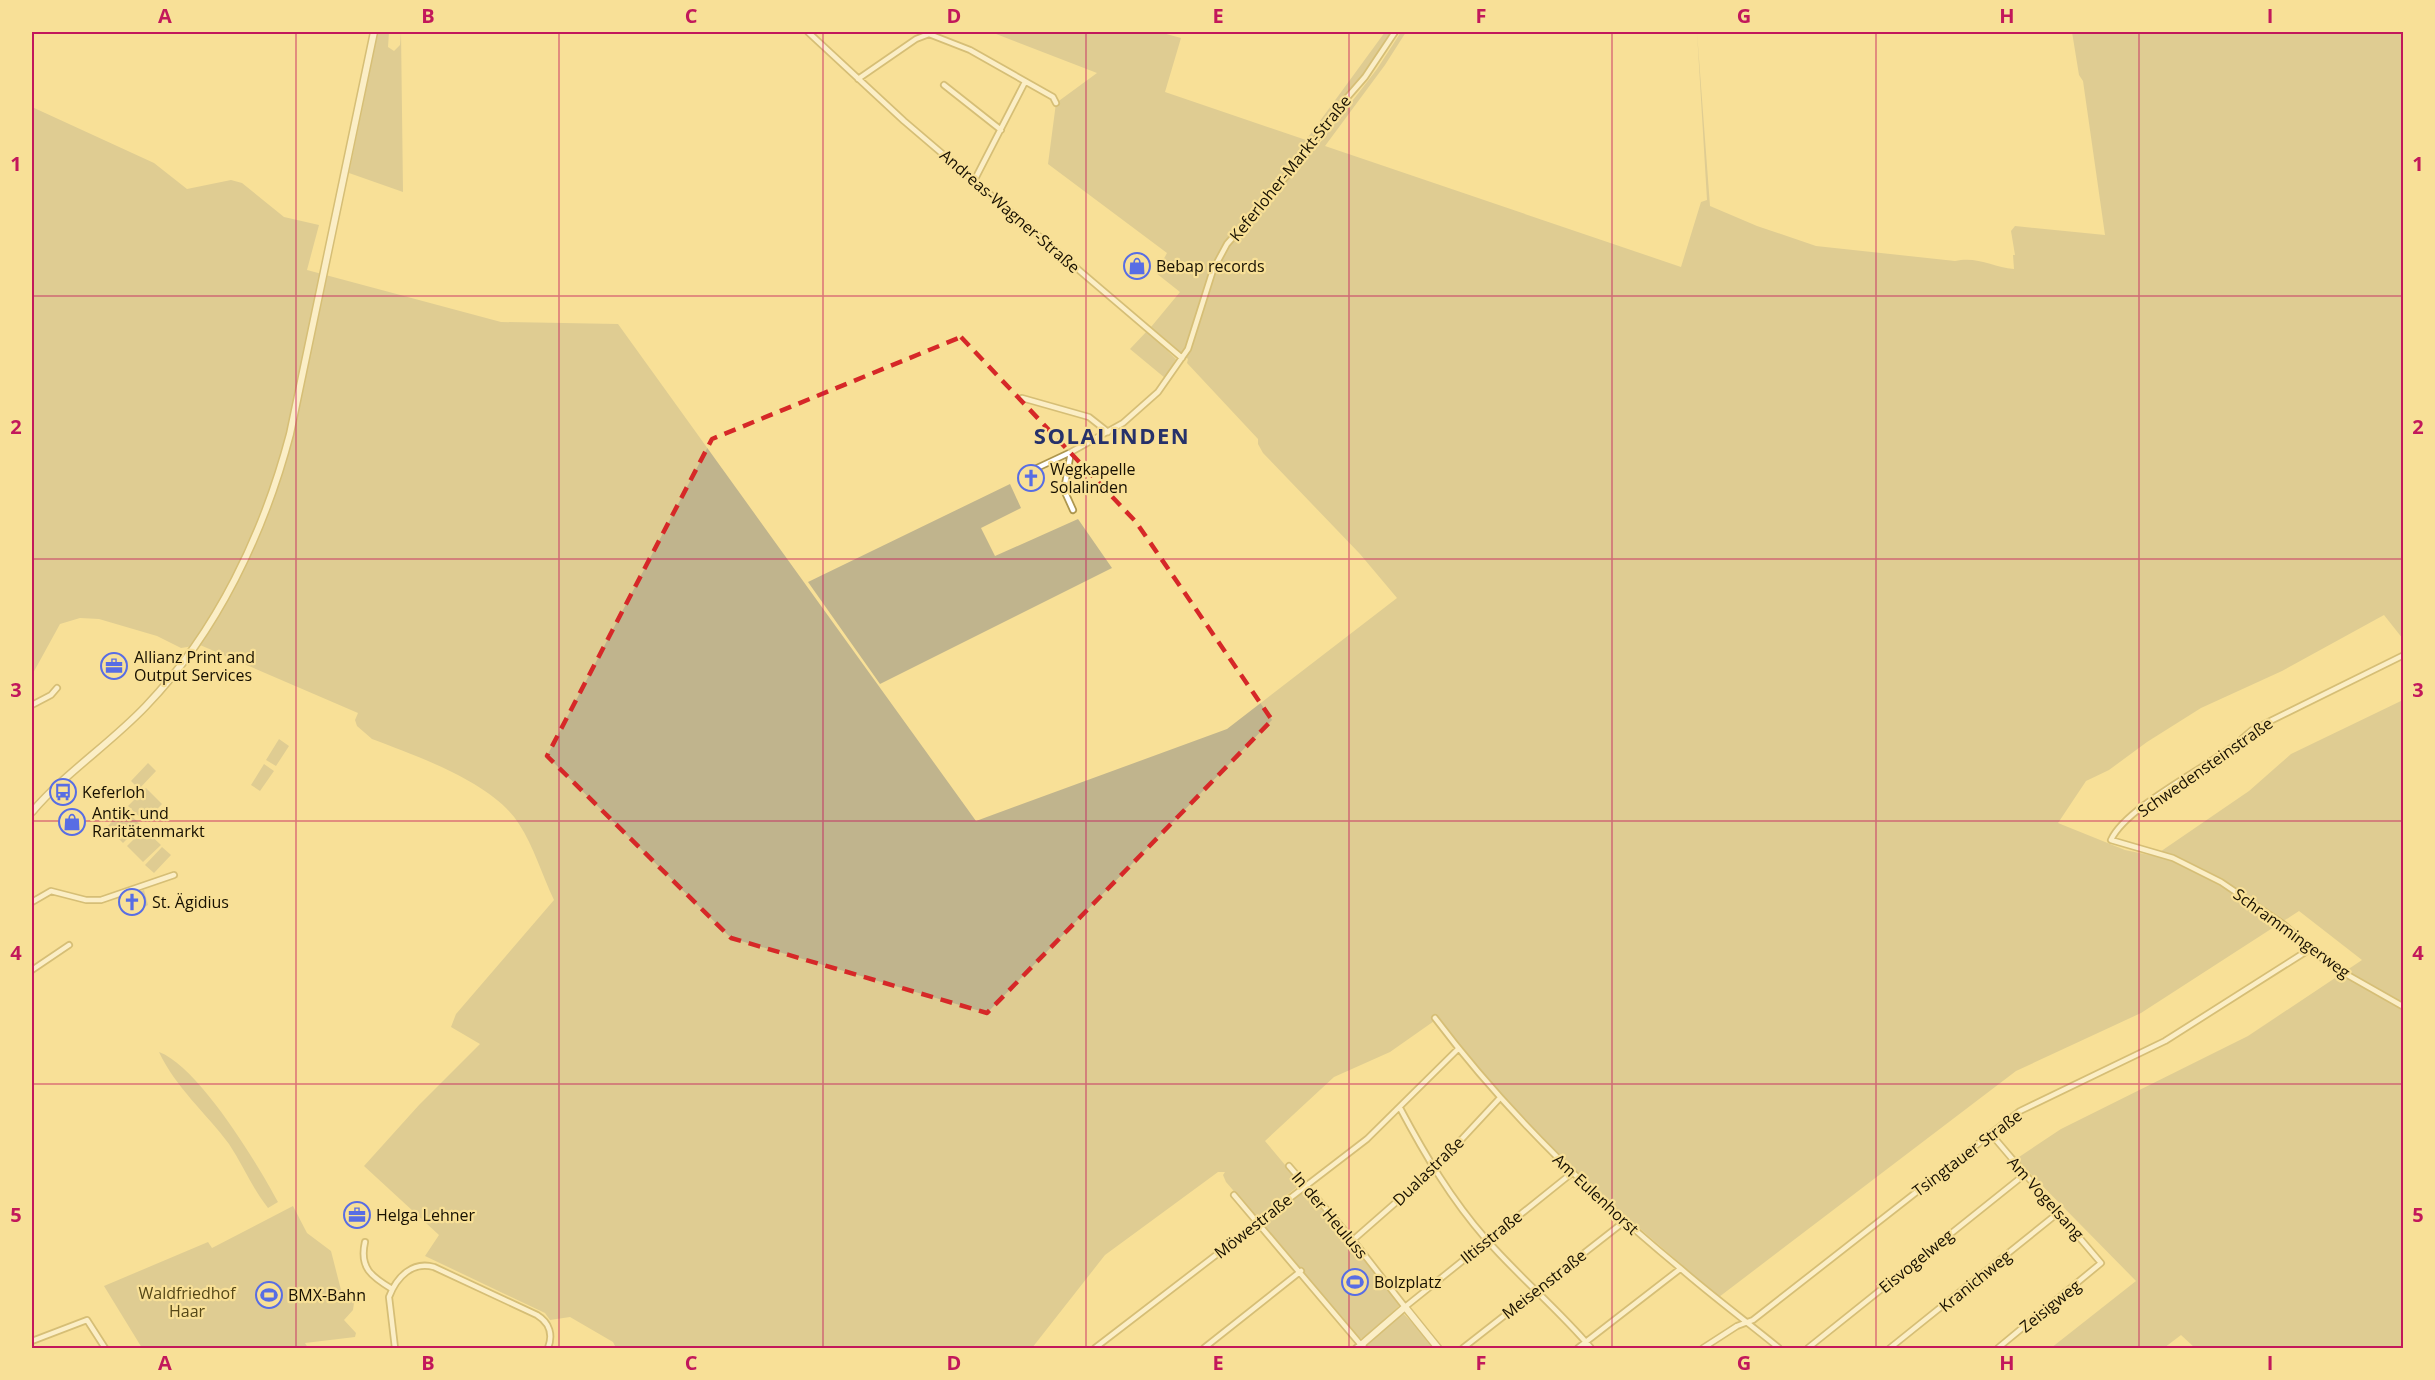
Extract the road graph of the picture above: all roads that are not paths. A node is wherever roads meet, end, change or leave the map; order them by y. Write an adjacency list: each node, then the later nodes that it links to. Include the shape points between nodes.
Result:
1 (374, 32): 19 (main road, via 290,434 254,539 213,618 168,680 116,736)
2 (808, 32): 4 (street, Andreas-Wagner-Straße)
3 (1395, 32): 10 (street, Keferloher-Markt-Straße, via 1305,156 1223,251)
4 (858, 79): 5 (street, via 929,34 970,50); 9 (street, Andreas-Wagner-Straße)
5 (1025, 82): 7 (street, via 1053,97); 8 (street)
6 (944, 85): 8 (street)
7 (1056, 103)
8 (1001, 130): 9 (street)
9 (974, 181): 10 (street, Andreas-Wagner-Straße)
10 (1182, 358): 12 (street, Keferloher-Markt-Straße, via 1146,405)
11 (1022, 398): 12 (street, via 1089,417)
12 (1108, 432): 13 (street, Keferloher-Markt-Straße)
13 (1071, 452): 14 (street, Keferloher-Markt-Straße); 15 (street, via 1064,490)
14 (1022, 475)
15 (1073, 510)
16 (2403, 655): 20 (street, Schwedensteinstraße, via 2252,730 2142,808)
17 (57, 688): 18 (street)
18 (32, 705)
19 (32, 812)
20 (2111, 840): 24 (street, Schrammingerweg, via 2173,858 2201,871 2266,911)
21 (174, 875): 22 (street, via 101,900 51,891)
22 (32, 902)
23 (69, 945): 25 (street)
24 (2310, 949): 26 (street, Schrammingerweg, via 2330,965); 31 (street, Tsingtauer Straße, via 2165,1041 2020,1112)
25 (32, 970)
26 (2403, 1006)
27 (1435, 1018): 28 (street, Am Eulenhorst)
28 (1458, 1048): 29 (street, Am Eulenhorst); 30 (street, Möwestraße)
29 (1499, 1099): 33 (street, Dualastraße); 34 (street, Am Eulenhorst)
30 (1400, 1108): 33 (street); 36 (street, Möwestraße)
31 (1991, 1134): 35 (street, Am Vogelsang); 50 (street, Tsingtauer Straße)
32 (1289, 1166): 36 (street, In der Heuluss)
33 (1434, 1169): 41 (street, Dualastraße); 42 (street)
34 (1572, 1173): 40 (street, Am Eulenhorst); 42 (street, Iltisstraße)
35 (2024, 1175): 38 (street, Am Vogelsang); 65 (street, Eisvogelweg)
36 (1306, 1185): 39 (street, Möwestraße); 41 (street, In der Heuluss)
37 (1234, 1195): 39 (street)
38 (2058, 1213): 44 (street, Am Vogelsang); 66 (street, Kranichweg)
39 (1258, 1221): 46 (street); 57 (street, Möwestraße)
40 (1625, 1221): 45 (street, Am Eulenhorst); 48 (street, Meisenstraße)
41 (1353, 1240): 49 (street, In der Heuluss)
42 (1487, 1240): 48 (street); 49 (street, Iltisstraße)
43 (365, 1242): 47 (street, via 365,1268)
44 (2101, 1263): 67 (street, Zeisigweg)
45 (1680, 1269): 50 (street, Am Eulenhorst); 52 (street)
46 (1301, 1271): 53 (street); 58 (street)
47 (393, 1289): 55 (street, via 389,1303); 56 (street, via 412,1268 420,1264 434,1267 543,1319 551,1337)
48 (1535, 1290): 52 (street); 60 (street, Meisenstraße)
49 (1405, 1306): 53 (main road, Iltisstraße); 59 (main road, In der Heuluss)
50 (1748, 1322): 63 (street, Tsingtauer Straße); 64 (street, Am Eulenhorst)
51 (32, 1341): 54 (street, via 87,1320)
52 (1586, 1342): 61 (street); 62 (street)
53 (1360, 1347)
54 (105, 1348)
55 (395, 1348)
56 (548, 1348)
57 (1095, 1348)
58 (1204, 1348)
59 (1438, 1348)
60 (1463, 1348)
61 (1578, 1348)
62 (1591, 1348)
63 (1703, 1348)
64 (1779, 1348)
65 (1808, 1348)
66 (1890, 1348)
67 (1998, 1348)

